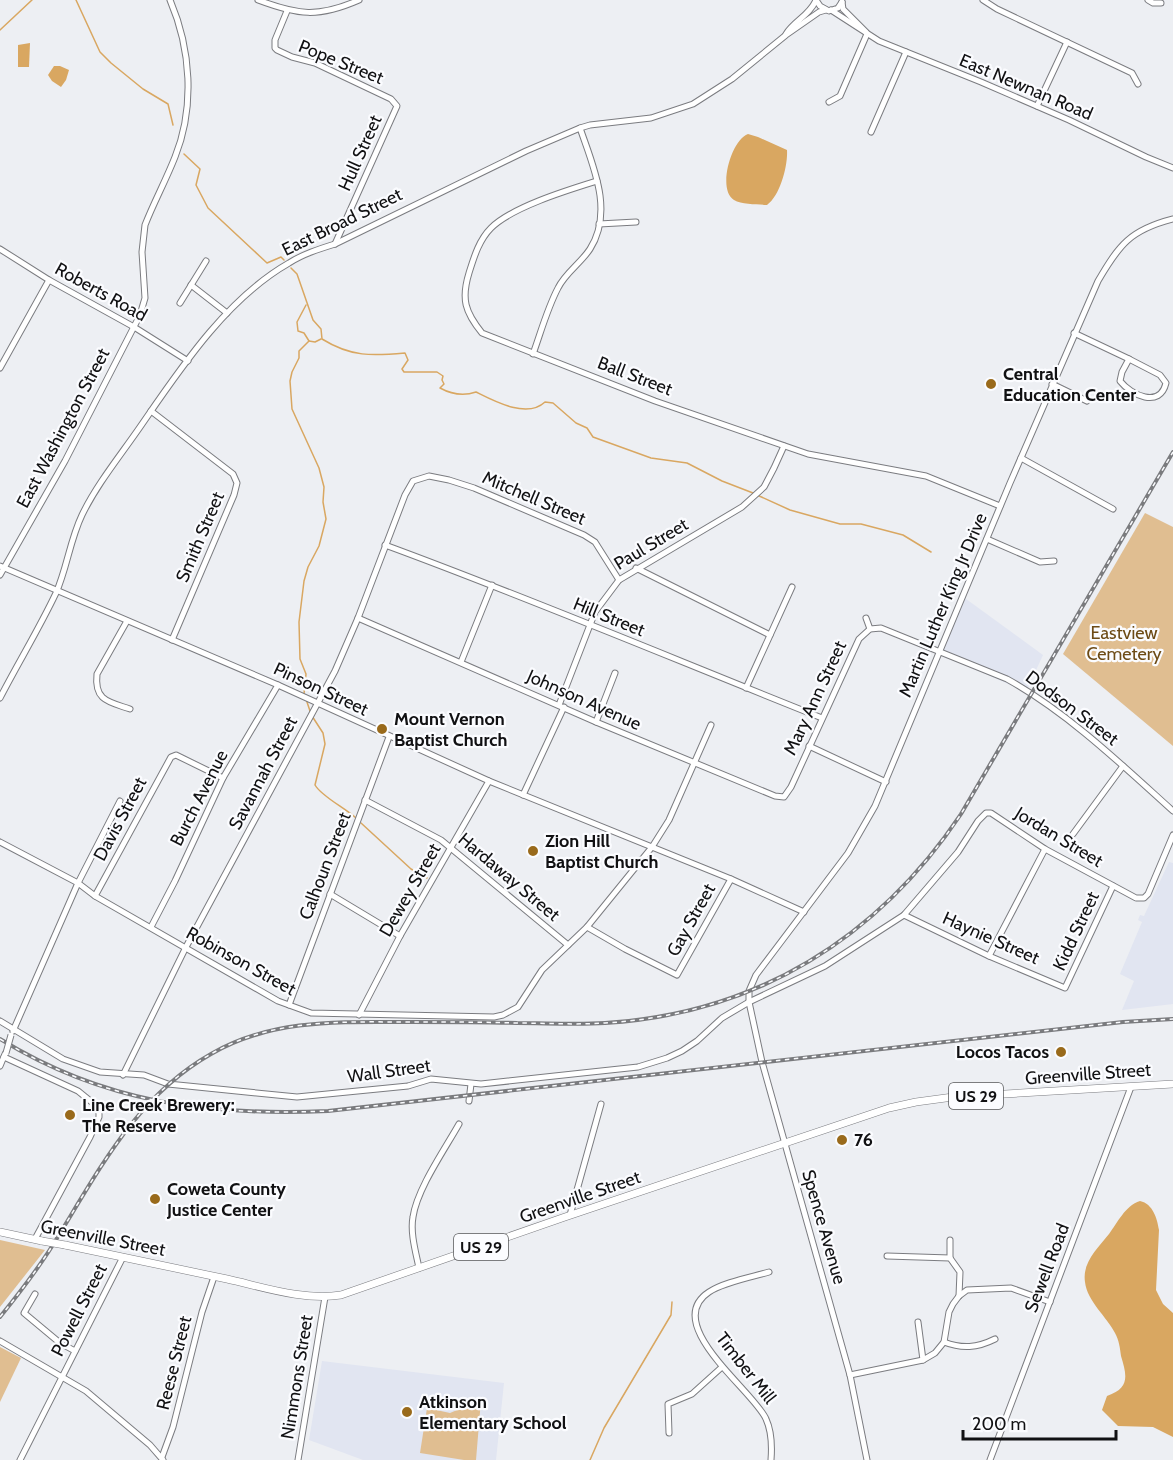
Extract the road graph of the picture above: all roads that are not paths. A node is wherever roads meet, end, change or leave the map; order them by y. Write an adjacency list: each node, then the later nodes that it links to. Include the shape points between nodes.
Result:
1 (170, 0): 33 (street, East Washington Street, via 187,58 186,111 175,156 145,225 145,298)
2 (258, 0): 10 (street)
3 (359, 0): 10 (street, via 329,10)
4 (816, 0): 9 (street, East Broad Street); 11 (street, East Broad Street, via 811,11)
5 (983, 0): 13 (street)
6 (1148, 0): 8 (street)
7 (842, 1): 9 (street, East Broad Street); 12 (street, East Newnan Road, via 843,9)
8 (1161, 3)
9 (829, 10): 11 (street, East Broad Street, via 819,12); 12 (street, East Newnan Road)
10 (287, 11): 17 (street, Pope Street, via 275,40 277,50 338,74 391,99)
11 (786, 34): 19 (street, East Broad Street, via 732,79 693,104 651,118)
12 (867, 34): 14 (street, East Newnan Road); 16 (street, via 840,96)
13 (1067, 42): 15 (street, via 1132,73); 18 (street)
14 (906, 52): 18 (street, East Newnan Road); 20 (street)
15 (1138, 84)
16 (829, 102)
17 (397, 106): 26 (street, Hull Street)
18 (1037, 106): 21 (street, East Newnan Road)
19 (580, 128): 22 (street); 26 (street, East Broad Street)
20 (870, 132)
21 (1173, 168)
22 (597, 181): 25 (street, via 601,196); 35 (street, Ball Street, via 553,195 507,217 479,244 464,302 472,320 482,333)
23 (1173, 217): 34 (street, Martin Luther King Jr Drive, via 1136,233 1119,248 1098,281)
24 (636, 222): 25 (street)
25 (599, 224): 35 (street, via 590,248 558,288)
26 (335, 243): 32 (street, East Broad Street, via 288,263)
27 (0, 249): 29 (street, Roberts Road)
28 (206, 261): 30 (street)
29 (49, 280): 33 (street, Roberts Road); 38 (street)
30 (191, 285): 31 (street); 32 (street)
31 (180, 303)
32 (227, 313): 37 (street, East Broad Street)
33 (134, 327): 37 (street, Roberts Road); 50 (street, East Washington Street, via 65,461)
34 (1074, 333): 36 (street); 39 (street, Martin Luther King Jr Drive)
35 (533, 354): 42 (street, Ball Street)
36 (1129, 359): 36 (street, via 1120,381 1126,388 1150,398 1164,390 1166,383 1160,375)
37 (188, 361): 41 (street, East Broad Street)
38 (0, 368)
39 (1052, 384): 40 (street); 43 (street, Martin Luther King Jr Drive)
40 (1087, 401)
41 (151, 411): 56 (street, East Broad Street, via 82,515); 63 (street, Smith Street, via 233,474 237,483)
42 (784, 446): 45 (street, Ball Street, via 834,460 926,476); 51 (street, Paul Street, via 764,487 742,507)
43 (1021, 458): 45 (street, Martin Luther King Jr Drive); 46 (street)
44 (416, 480): 48 (street, Savannah Street, via 405,495); 53 (street, Mitchell Street, via 429,476 466,485 584,535 598,547)
45 (1000, 506): 47 (street, Martin Luther King Jr Drive)
46 (1113, 509)
47 (987, 539): 49 (street, via 1040,562); 64 (street, Martin Luther King Jr Drive)
48 (386, 545): 54 (street, Hill Street); 57 (street, Savannah Street)
49 (1054, 561)
50 (2, 567): 52 (street, East Washington Street); 56 (street, Pinson Street)
51 (636, 568): 53 (street, Paul Street); 62 (street)
52 (0, 575)
53 (619, 580): 60 (street, Paul Street, via 601,602)
54 (492, 585): 60 (street, Hill Street); 65 (street)
55 (792, 587): 62 (street)
56 (57, 591): 59 (street, Pinson Street); 69 (street, East Broad Street)
57 (358, 618): 65 (street, Johnson Avenue); 70 (street, Savannah Street)
58 (866, 618): 61 (street, Mary Ann Street)
59 (127, 621): 63 (street, Pinson Street); 72 (street, via 96,681 103,700)
60 (590, 626): 68 (street, Hill Street); 71 (street, Paul Street)
61 (870, 629): 64 (street, Mary Ann Street, via 881,628); 73 (street, Mary Ann Street, via 853,649)
62 (770, 635): 68 (street)
63 (172, 640): 67 (street, Pinson Street)
64 (940, 651): 79 (street, Dodson Street, via 1021,687 1075,725); 82 (street, Martin Luther King Jr Drive)
65 (461, 662): 71 (street, Johnson Avenue)
66 (615, 673): 74 (street)
67 (278, 685): 70 (street, Pinson Street); 80 (street, Burch Avenue)
68 (746, 688): 73 (street, Hill Street)
69 (0, 698)
70 (317, 704): 76 (street, Pinson Street); 106 (street, Savannah Street)
71 (562, 706): 74 (street, Johnson Avenue); 84 (street, Paul Street)
72 (130, 709)
73 (822, 718): 77 (street, Mary Ann Street)
74 (596, 722): 78 (street, Johnson Avenue)
75 (711, 724): 78 (street, Robinson Street)
76 (389, 737): 81 (street, Pinson Street); 85 (street, Calhoun Street)
77 (808, 746): 82 (street); 83 (street, Mary Ann Street)
78 (693, 764): 83 (street, Johnson Avenue, via 775,796 784,797); 92 (street, Robinson Street)
79 (1123, 766): 87 (street, Dodson Street); 89 (street)
80 (223, 778): 99 (street, Davis Street, via 176,755 171,757); 102 (street, Burch Avenue)
81 (489, 781): 84 (street, Pinson Street); 93 (street, Dewey Street)
82 (886, 782): 100 (street, Martin Luther King Jr Drive, via 863,830)
83 (793, 784)
84 (523, 795): 92 (street, Pinson Street)
85 (366, 800): 93 (street, Hardaway Street, via 432,835); 98 (street, Calhoun Street)
86 (120, 801): 96 (street)
87 (1173, 811)
88 (991, 813): 94 (street, Jordan Street); 101 (street, Wall Street, via 978,821 958,852)
89 (1073, 834)
90 (1173, 835): 97 (street, Jordan Street, via 1144,898)
91 (0, 842): 96 (street, Robinson Street)
92 (652, 848): 95 (street, Pinson Street); 103 (street, Robinson Street)
93 (450, 849): 104 (street, Dewey Street); 105 (street, Hardaway Street)
94 (1046, 849): 97 (street, Jordan Street); 107 (street)
95 (731, 879): 100 (street, Pinson Street); 103 (street, Gay Street, via 677,975)
96 (78, 883): 99 (street, Robinson Street); 113 (street)
97 (1113, 886): 108 (street, Kidd Street)
98 (330, 894): 104 (street); 110 (street, Calhoun Street)
99 (95, 896): 102 (street, Robinson Street)
100 (804, 912): 109 (street, Martin Luther King Jr Drive, via 756,975 748,991)
101 (904, 915): 107 (street, Haynie Street); 109 (street, Wall Street, via 825,966)
102 (151, 927): 106 (street, Robinson Street)
103 (587, 927): 105 (street, Robinson Street)
104 (400, 936): 111 (street, Dewey Street)
105 (568, 945): 111 (street, Robinson Street, via 542,970 518,1007 503,1015)
106 (186, 947): 110 (street, Robinson Street); 116 (street, Savannah Street)
107 (989, 956): 108 (street, Haynie Street)
108 (1065, 988)
109 (749, 1002): 117 (street, Wall Street, via 722,1018 690,1046 657,1062); 123 (street, Spence Avenue)
110 (289, 1005): 111 (street, Robinson Street, via 312,1013)
111 (359, 1015)
112 (0, 1021): 113 (street, Wall Street)
113 (12, 1032): 114 (street, bridge); 116 (street, Wall Street, via 71,1062)
114 (5, 1055): 115 (street); 126 (street, via 78,1091 99,1108 90,1137)
115 (0, 1066)
116 (123, 1075): 117 (street, Wall Street, via 144,1075 168,1084 297,1097 408,1086 431,1079)
117 (471, 1084): 120 (street)
118 (1173, 1084): 119 (main road, Greenville Street / US 29)
119 (1131, 1087): 123 (main road, Greenville Street / US 29, via 916,1102); 137 (street, Sewell Road)
120 (469, 1101)
121 (601, 1104): 124 (street)
122 (459, 1124): 131 (street, via 421,1193 413,1217)
123 (785, 1143): 124 (main road, Greenville Street / US 29); 145 (street, Spence Avenue)
124 (570, 1215): 131 (main road, Greenville Street / US 29)
125 (0, 1232): 126 (main road, Greenville Street / US 29)
126 (38, 1240): 129 (main road, Greenville Street / US 29, bridge)
127 (950, 1240): 130 (street)
128 (887, 1256): 130 (street)
129 (123, 1257): 133 (main road, Greenville Street / US 29); 142 (street, Powell Street)
130 (950, 1258): 135 (street, via 960,1272)
131 (419, 1269): 136 (main road, Greenville Street / US 29)
132 (770, 1272): 144 (street, Timber Mill, via 710,1291 699,1300 697,1326)
133 (214, 1276): 136 (main road, Greenville Street / US 29); 148 (street, Reese Street)
134 (34, 1294): 142 (street, via 24,1313)
135 (959, 1296): 137 (street, via 967,1290 1011,1288); 141 (street, via 949,1312)
136 (325, 1297): 150 (street, Nimmons Street)
137 (1050, 1302): 153 (street, Sewell Road)
138 (918, 1322): 143 (street)
139 (995, 1339): 141 (street, via 968,1348)
140 (0, 1341): 146 (street)
141 (944, 1342): 143 (street)
142 (75, 1351): 146 (street, Powell Street)
143 (923, 1360): 145 (street)
144 (722, 1367): 147 (street, via 692,1394 668,1404); 151 (street, Timber Mill, via 766,1418)
145 (850, 1375): 152 (street, Spence Avenue)
146 (63, 1377): 148 (street, via 86,1391); 149 (street, Powell Street)
147 (669, 1433)
148 (163, 1459)
149 (20, 1460)
150 (298, 1460)
151 (771, 1460)
152 (867, 1460)
153 (990, 1460)

